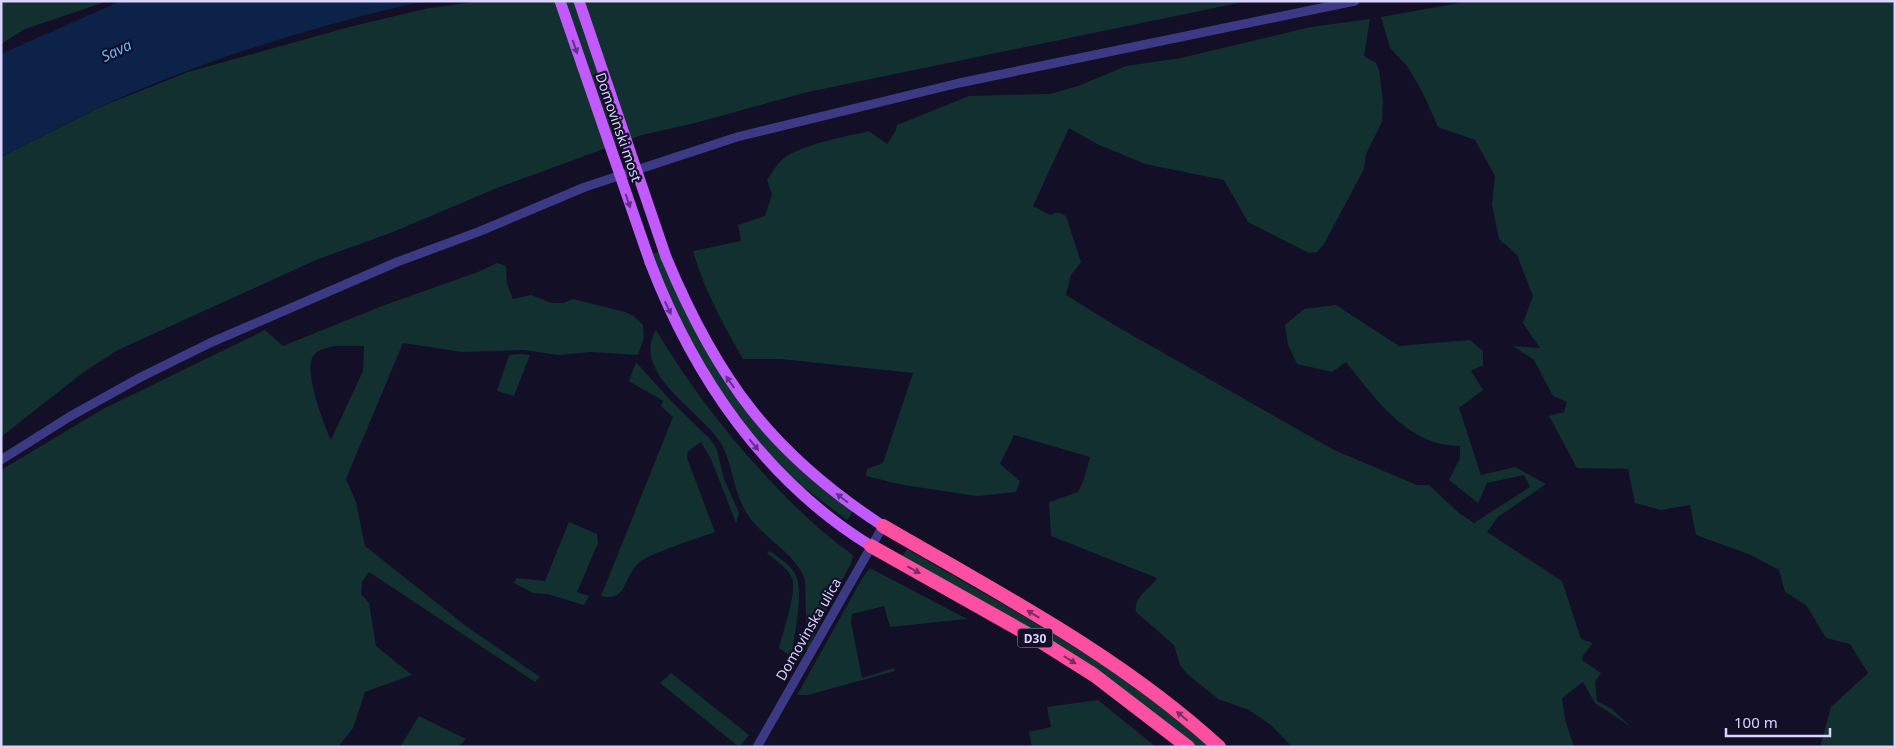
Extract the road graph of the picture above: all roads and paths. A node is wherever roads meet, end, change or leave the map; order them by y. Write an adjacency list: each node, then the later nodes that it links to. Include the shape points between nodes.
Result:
1 (560, 1): 6 (main road, Domovinski most, one-way to 6, bridge, via 650,262 679,332 721,401 786,480 840,526)
2 (579, 1): 5 (main road, Domovinski most, one-way to 2, bridge, via 815,477 792,456 731,384 707,346 666,257)
3 (1355, 1): 4 (street, via 959,83 737,137 585,187 397,262 212,342 68,417)
4 (1, 460)
5 (883, 526): 6 (street, Domovinska ulica); 9 (highway, D30, one-way to 5, via 1142,683 1089,647)
6 (871, 546): 7 (street, Domovinska ulica); 8 (highway, D30, one-way to 8, via 1094,675)
7 (757, 747)
8 (1188, 747)
9 (1219, 747)

